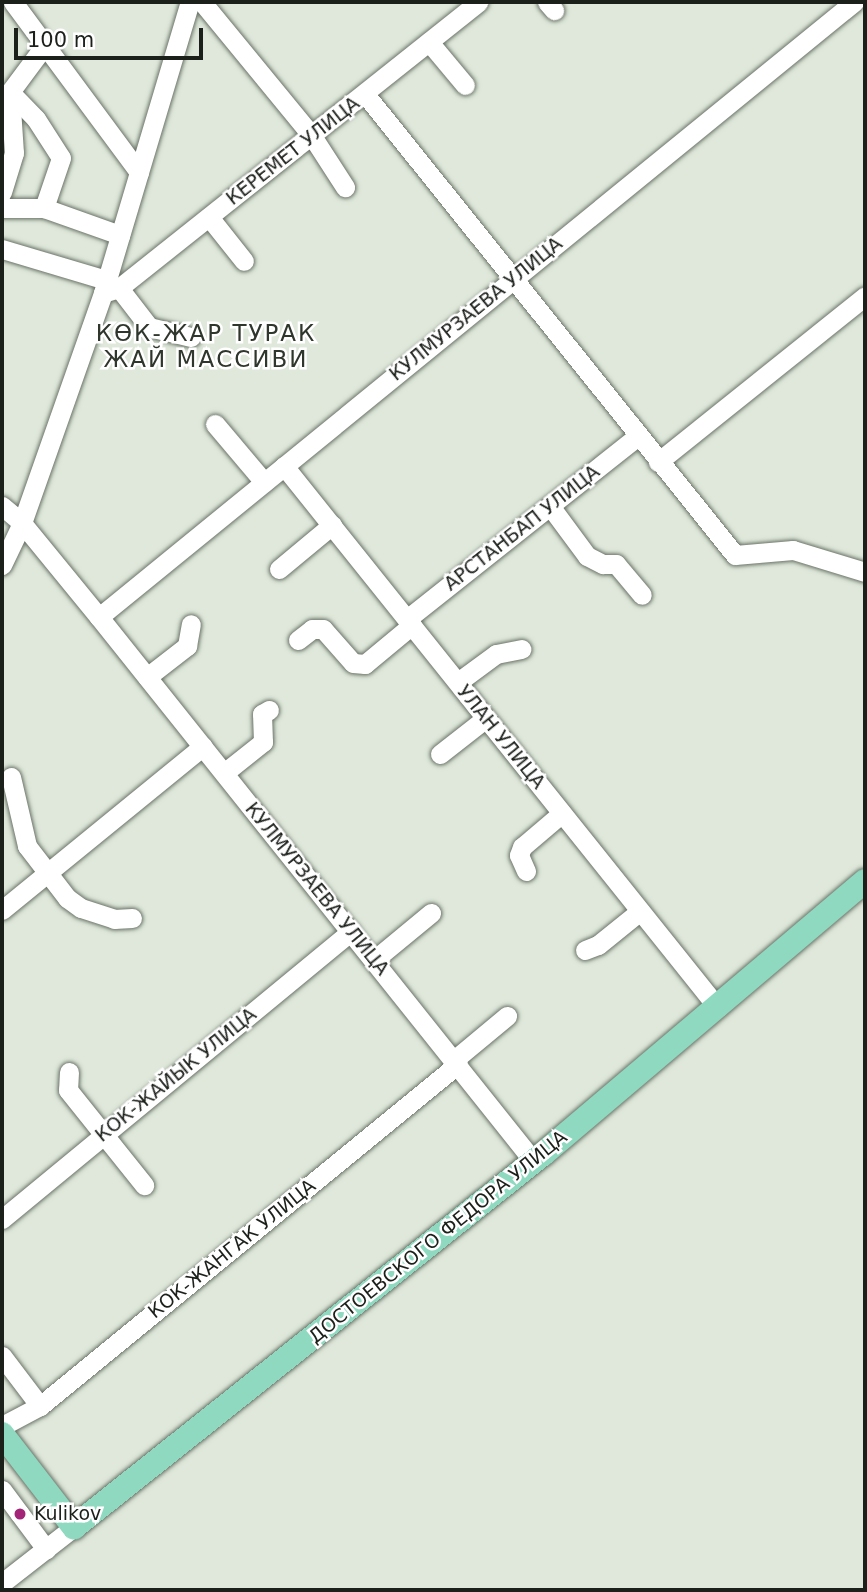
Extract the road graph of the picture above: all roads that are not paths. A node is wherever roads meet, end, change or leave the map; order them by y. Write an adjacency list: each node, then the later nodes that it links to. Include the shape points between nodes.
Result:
1 (13, 2): 7 (street)
2 (190, 2): 13 (street)
3 (202, 2): 11 (street)
4 (478, 2): 6 (street, КЕРЕМЕТ УЛИЦА)
5 (853, 2): 22 (street, КУЛМУРЗАЕВА УЛИЦА)
6 (429, 42): 8 (street); 10 (street, КЕРЕМЕТ УЛИЦА)
7 (45, 44): 9 (street); 13 (street)
8 (465, 85)
9 (10, 92): 12 (street); 17 (street, via 36,119 61,158)
10 (365, 94): 11 (street, КЕРЕМЕТ УЛИЦА); 22 (street)
11 (312, 136): 14 (street); 18 (street, КЕРЕМЕТ УЛИЦА)
12 (8, 151): 15 (street)
13 (139, 172): 19 (street)
14 (345, 187)
15 (2, 192)
16 (2, 208): 17 (street)
17 (44, 208): 19 (street)
18 (209, 217): 21 (street); 23 (street, КЕРЕМЕТ УЛИЦА)
19 (120, 235): 23 (street)
20 (2, 249): 23 (street)
21 (244, 261)
22 (513, 278): 27 (street); 29 (street, КУЛМУРЗАЕВА УЛИЦА)
23 (109, 287): 25 (street, via 149,327); 33 (street)
24 (865, 296): 28 (street)
25 (191, 337)
26 (215, 424): 30 (street)
27 (637, 437): 28 (street); 32 (street, АРСТАНБАП УЛИЦА)
28 (658, 462): 37 (street, via 735,555 793,550)
29 (284, 466): 30 (street, КУЛМУРЗАЕВА УЛИЦА); 34 (street, УЛАН УЛИЦА)
30 (264, 482): 39 (street, КУЛМУРЗАЕВА УЛИЦА)
31 (2, 506): 33 (street, КУЛМУРЗАЕВА УЛИЦА)
32 (550, 506): 38 (street, via 587,556 616,564); 40 (street, АРСТАНБАП УЛИЦА)
33 (22, 523): 35 (street); 39 (street, КУЛМУРЗАЕВА УЛИЦА)
34 (332, 525): 36 (street); 40 (street, УЛАН УЛИЦА)
35 (2, 565)
36 (279, 569)
37 (865, 572)
38 (642, 595)
39 (99, 617): 44 (street, КУЛМУРЗАЕВА УЛИЦА)
40 (410, 622): 42 (street, АРСТАНБАП УЛИЦА, via 365,664 353,663 323,629 312,629); 45 (street, УЛАН УЛИЦА)
41 (191, 624): 44 (street, via 187,646)
42 (298, 640)
43 (522, 649): 45 (street, via 496,654)
44 (147, 677): 48 (street, КУЛМУРЗАЕВА УЛИЦА)
45 (458, 682): 47 (street, УЛАН УЛИЦА)
46 (269, 710): 50 (street, via 262,714 263,742)
47 (486, 718): 49 (street); 52 (street, УЛАН УЛИЦА)
48 (203, 746): 50 (street, КУЛМУРЗАЕВА УЛИЦА); 54 (street)
49 (440, 754)
50 (224, 773): 60 (street, КУЛМУРЗАЕВА УЛИЦА)
51 (11, 777): 54 (street, via 27,846)
52 (562, 813): 53 (street, via 522,847 519,855); 57 (street, УЛАН УЛИЦА)
53 (526, 871)
54 (48, 873): 56 (street); 59 (street, via 81,908 123,921)
55 (865, 881): 63 (main road, ДОСТОЕВСКОГО ФЕДОРА УЛИЦА)
56 (2, 910)
57 (640, 911): 61 (street, via 598,945); 63 (street, УЛАН УЛИЦА)
58 (431, 914): 62 (street)
59 (132, 918)
60 (351, 931): 62 (street, КУЛМУРЗАЕВА УЛИЦА); 67 (street, КОК-ЖАЙЫК УЛИЦА)
61 (584, 950)
62 (374, 960): 65 (street, КУЛМУРЗАЕВА УЛИЦА)
63 (718, 1008): 68 (main road, ДОСТОЕВСКОГО ФЕДОРА УЛИЦА)
64 (507, 1016): 65 (street, КОК-ЖАНГАК УЛИЦА)
65 (456, 1062): 68 (street, КУЛМУРЗАЕВА УЛИЦА); 72 (street, КОК-ЖАНГАК УЛИЦА)
66 (69, 1072): 67 (street, via 68,1090)
67 (103, 1135): 69 (street); 70 (street, КОК-ЖАЙЫК УЛИЦА)
68 (534, 1161): 76 (main road, ДОСТОЕВСКОГО ФЕДОРА УЛИЦА)
69 (144, 1185)
70 (2, 1219)
71 (2, 1356): 72 (street)
72 (40, 1406): 73 (street, КОК-ЖАНГАК УЛИЦА)
73 (2, 1426)
74 (2, 1434): 76 (main road)
75 (2, 1490): 77 (street)
76 (74, 1527): 77 (street, ДОСТОЕВСКОГО ФЕДОРА УЛИЦА)
77 (46, 1549): 78 (street, ДОСТОЕВСКОГО ФЕДОРА УЛИЦА)
78 (2, 1583)

